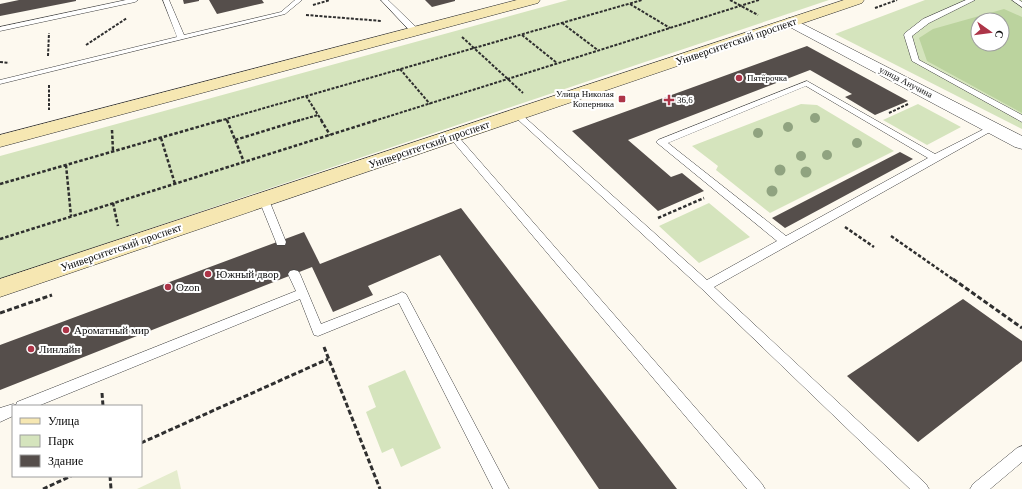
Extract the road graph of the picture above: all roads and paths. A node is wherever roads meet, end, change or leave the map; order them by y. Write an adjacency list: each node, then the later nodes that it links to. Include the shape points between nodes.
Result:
1 (135, 0): 21 (lane)
2 (166, 0): 24 (lane)
3 (299, 0): 15 (lane)
4 (384, 0): 20 (lane)
5 (533, 0): 17 (main road)
6 (642, 0): 12 (path)
7 (730, 0): 14 (path)
8 (760, 0): 14 (path)
9 (857, 0): 19 (main road, Университетский проспект)
10 (972, 0): 39 (lane, via 926,21 908,35 916,61)
11 (1015, 0): 13 (lane)
12 (630, 3): 18 (path); 22 (path)
13 (1022, 5)
14 (741, 6): 19 (path); 22 (path)
15 (283, 13): 20 (path); 24 (lane)
16 (128, 18): 25 (path)
17 (448, 23): 20 (main road); 26 (path)
18 (561, 23): 23 (path); 27 (path)
19 (785, 24): 35 (main road, Университетский проспект); 42 (street, улица Анучина)
20 (411, 27): 47 (main road)
21 (0, 28)
22 (670, 28): 27 (path)
23 (522, 34): 26 (path); 28 (path)
24 (181, 38): 31 (lane)
25 (81, 48)
26 (474, 48): 29 (path); 30 (path)
27 (599, 51): 28 (path)
28 (558, 63): 30 (path)
29 (400, 69): 32 (path); 34 (path)
30 (508, 79): 34 (path); 35 (path)
31 (0, 82)
32 (306, 96): 36 (path); 38 (path)
33 (910, 103): 40 (path)
34 (430, 104): 43 (path)
35 (538, 107): 37 (main road, Университетский проспект)
36 (318, 115): 43 (path); 46 (path)
37 (517, 115): 44 (main road, Университетский проспект); 59 (lane)
38 (226, 119): 45 (path); 46 (path)
39 (1022, 119)
40 (872, 121): 50 (lane); 55 (lane, via 807,83 661,142)
41 (112, 126): 49 (path)
42 (993, 128): 48 (street, улица Анучина); 50 (lane)
43 (330, 135): 51 (path)
44 (453, 136): 56 (main road, Университетский проспект); 83 (lane)
45 (161, 138): 49 (path); 54 (path)
46 (235, 140): 51 (path)
47 (0, 141)
48 (1022, 143)
49 (114, 151): 52 (path)
50 (935, 158): 58 (lane)
51 (244, 162): 54 (path)
52 (66, 165): 53 (path); 57 (path)
53 (0, 184)
54 (174, 184): 57 (path)
55 (721, 190): 59 (path); 62 (lane)
56 (264, 200): 63 (lane); 67 (main road, Университетский проспект)
57 (71, 216): 61 (path)
58 (829, 216): 62 (lane); 64 (path)
59 (641, 226): 66 (lane)
60 (892, 236): 69 (path)
61 (0, 239)
62 (784, 241): 66 (lane)
63 (281, 242)
64 (874, 247)
65 (294, 274): 68 (lane)
66 (706, 286): 84 (lane)
67 (0, 288)
68 (303, 293): 70 (lane); 72 (lane)
69 (1022, 328)
70 (318, 331): 71 (path); 82 (lane, via 402,297)
71 (328, 359): 75 (path); 81 (path)
72 (24, 405)
73 (12, 410): 74 (lane)
74 (0, 415)
75 (142, 443)
76 (1022, 453): 85 (lane)
77 (69, 477): 79 (path)
78 (110, 477): 80 (path)
79 (43, 489)
80 (112, 489)
81 (380, 489)
82 (501, 489)
83 (757, 489)
84 (921, 489)
85 (978, 489)

